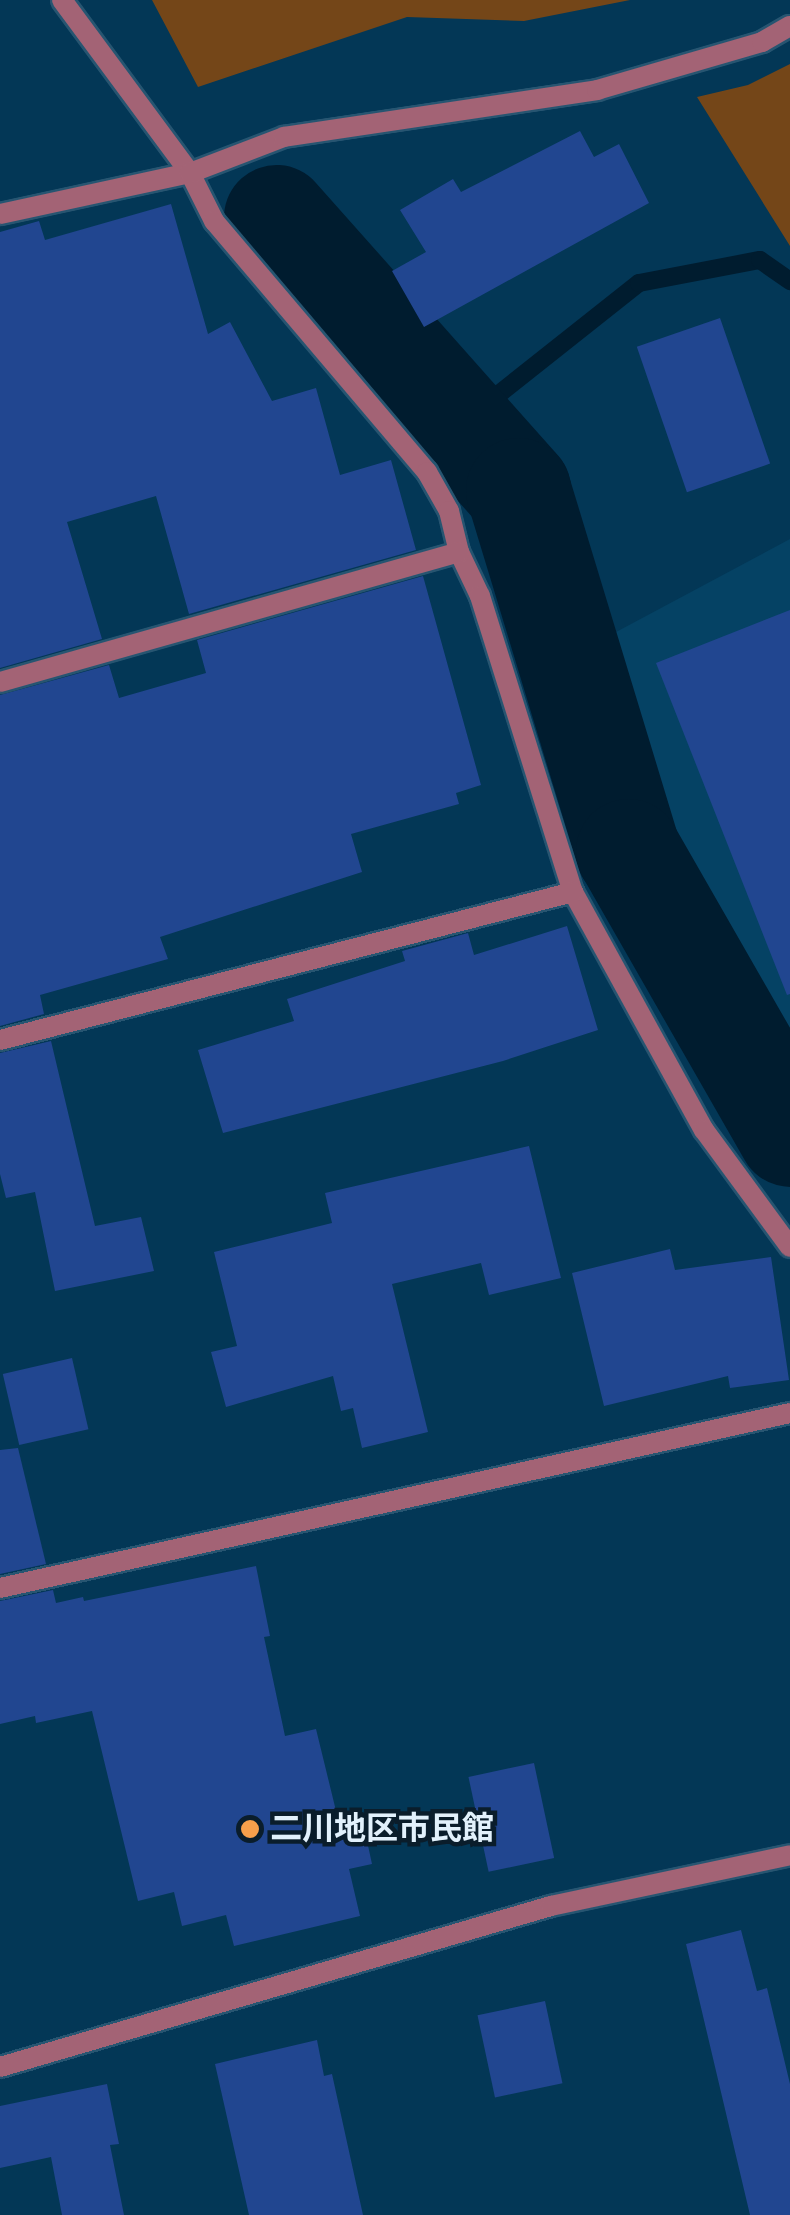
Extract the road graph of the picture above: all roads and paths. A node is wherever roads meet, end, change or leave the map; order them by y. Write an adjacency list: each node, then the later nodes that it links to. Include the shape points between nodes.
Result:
1 (62, 0): 3 (street)
2 (790, 26): 3 (street, via 762,42 597,90 284,137)
3 (190, 174): 4 (street); 5 (street, via 214,221 427,472 449,511)
4 (0, 214)
5 (459, 552): 6 (street); 7 (street, via 480,596)
6 (0, 682)
7 (573, 892): 8 (street); 9 (street, via 704,1130)
8 (0, 1040)
9 (790, 1246)
10 (790, 1412): 11 (street)
11 (0, 1588)
12 (790, 1855): 13 (street, via 550,1906)
13 (0, 2067)

